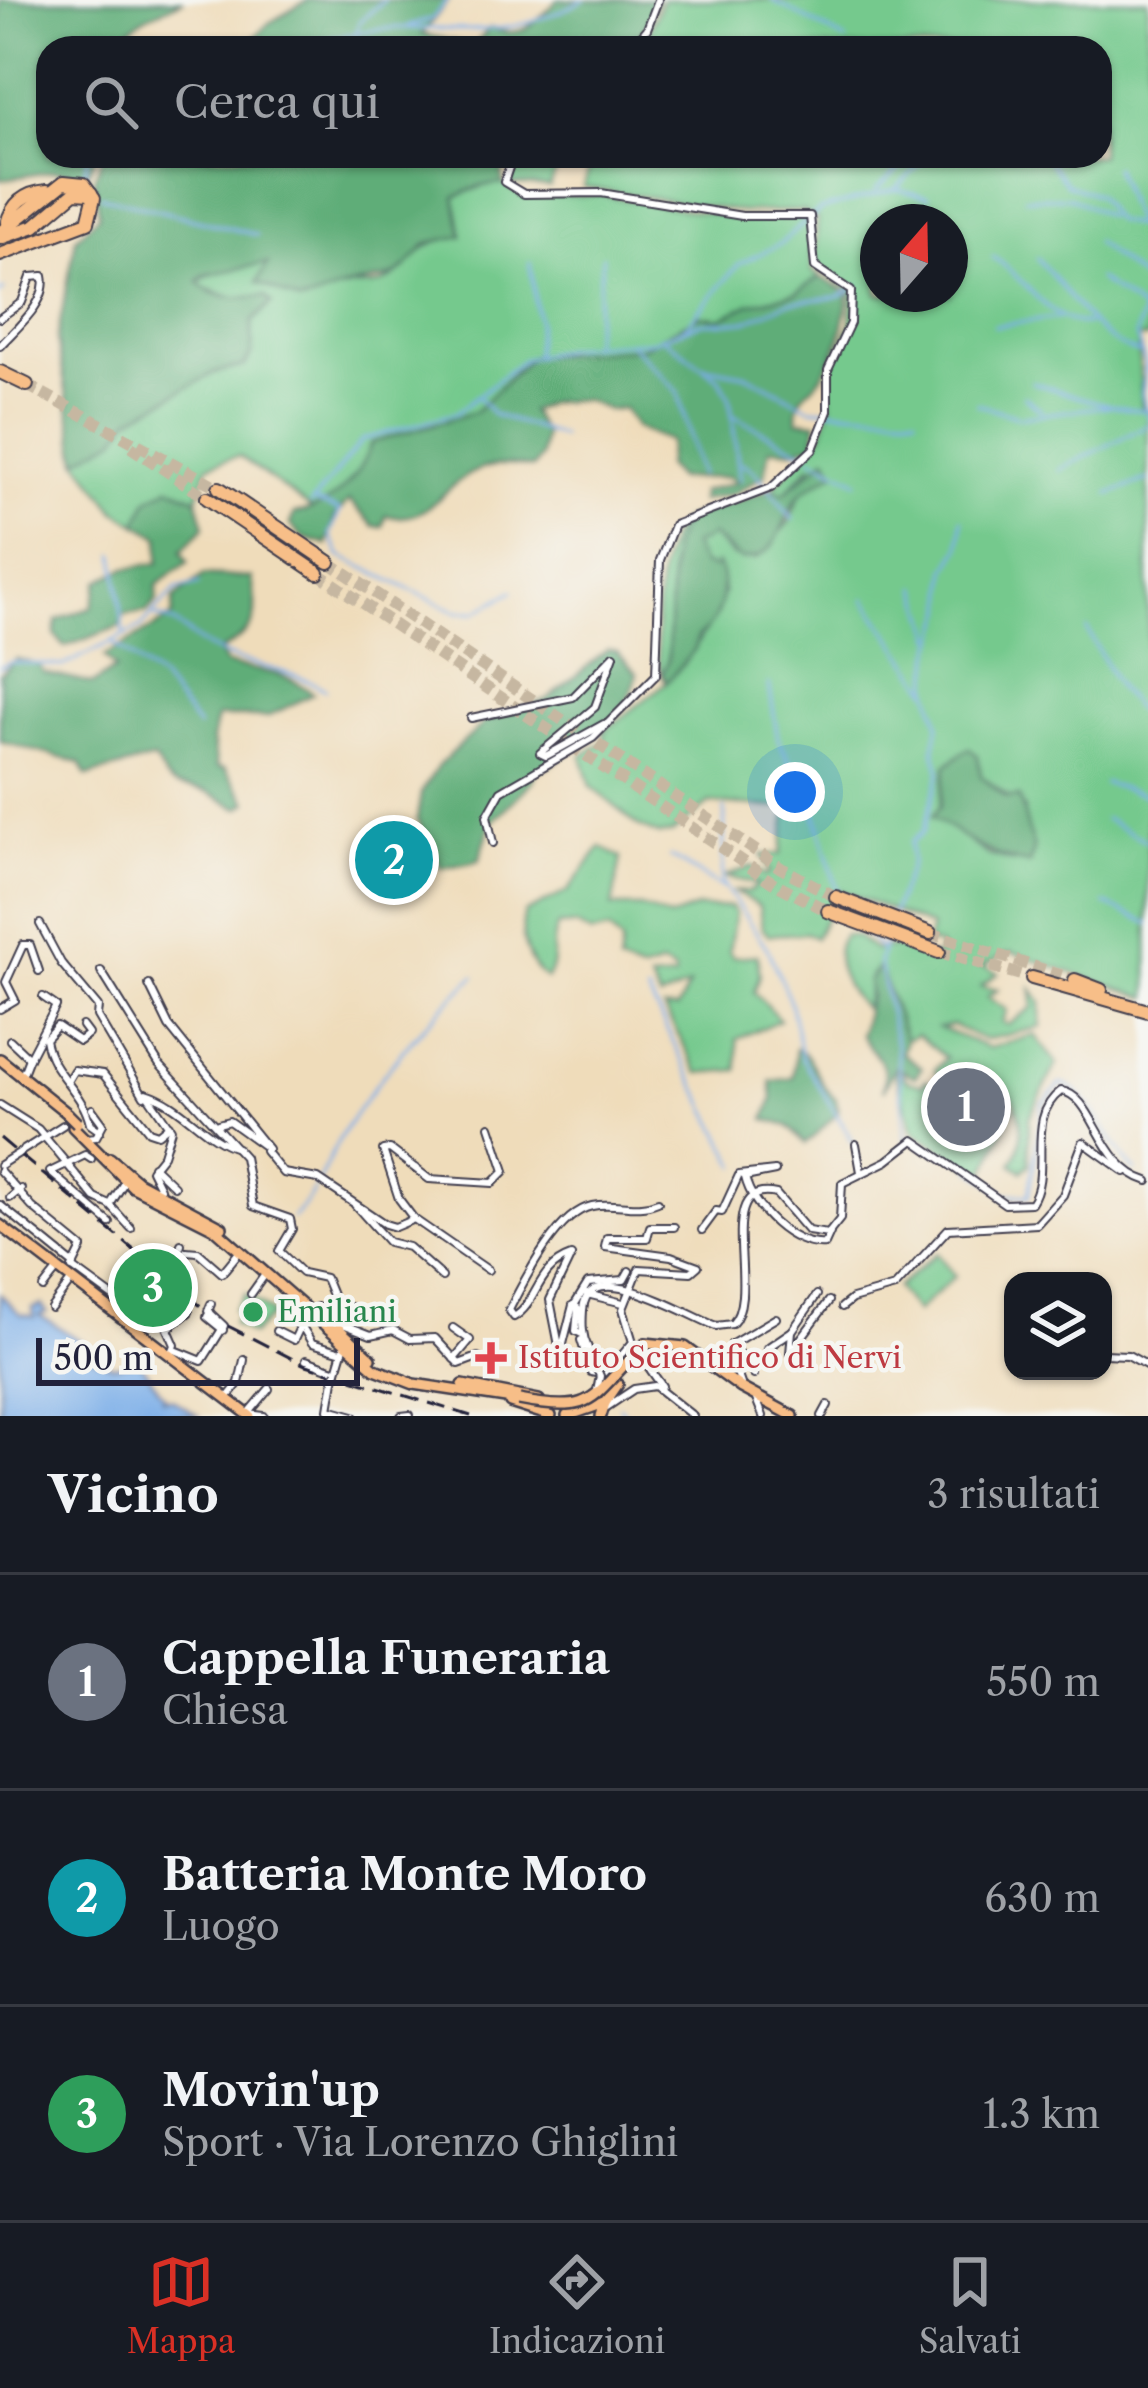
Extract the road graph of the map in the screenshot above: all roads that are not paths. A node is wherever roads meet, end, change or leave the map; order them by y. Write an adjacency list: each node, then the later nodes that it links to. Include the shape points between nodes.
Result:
1 (658, 0): 2 (street)
2 (640, 36)
3 (509, 168): 13 (street, via 504,182 518,193 601,193 742,216 812,218 814,266 849,289 850,323 826,381 828,408 813,449 771,488 674,525 660,560 656,675)
4 (92, 193): 5 (highway, via 75,192 35,226); 5 (highway, via 75,181 48,191); 6 (highway, via 88,222)
5 (2, 233)
6 (0, 255)
7 (0, 318): 8 (street, via 22,302 31,277 44,278 37,303)
8 (0, 346)
9 (4, 378): 10 (highway)
10 (25, 389)
11 (219, 488): 12 (highway, via 323,568)
12 (207, 498)
13 (617, 715): 14 (street, via 540,753 595,707 612,655 573,697); 15 (street, via 565,759 501,791 488,816)
14 (471, 718)
15 (493, 843)
16 (836, 897): 19 (highway)
17 (829, 911): 19 (highway)
18 (40, 924): 38 (street, via 98,1007)
19 (921, 935): 20 (highway)
20 (940, 952)
21 (101, 970): 32 (street)
22 (39, 971): 30 (street, via 23,945 6,982 15,1000)
23 (1031, 978): 28 (highway)
24 (1075, 980): 28 (highway)
25 (113, 981): 32 (street)
26 (149, 985): 47 (street, via 169,1026)
27 (43, 997): 34 (street, via 56,1006)
28 (1132, 1003): 29 (highway)
29 (1148, 1007)
30 (0, 1009)
31 (82, 1026): 37 (street, via 88,1034 79,1040 57,1025 45,1039 53,1070)
32 (140, 1034): 41 (street)
33 (10, 1040): 34 (street)
34 (29, 1058): 36 (street)
35 (0, 1063): 36 (main road); 40 (main road)
36 (22, 1076): 40 (main road)
37 (68, 1082): 40 (street, via 84,1101); 42 (street, via 74,1070 103,1074 149,1131)
38 (144, 1096): 42 (street); 46 (street, via 183,1111 204,1134)
39 (0, 1105): 44 (street)
40 (83, 1123): 44 (street); 55 (main road); 104 (main road, via 128,1175 214,1220)
41 (218, 1124): 46 (street); 47 (street, via 233,1123)
42 (169, 1125): 50 (street, via 164,1155)
43 (490, 1126): 67 (street, via 505,1171 494,1184 429,1179 384,1148)
44 (44, 1137): 49 (street); 52 (street)
45 (856, 1144): 53 (street)
46 (236, 1148): 95 (street, via 248,1165 253,1206 291,1221 279,1251 302,1273 326,1278 329,1294)
47 (265, 1151): 64 (street, via 284,1173 318,1179)
48 (91, 1159): 49 (street, via 86,1154)
49 (68, 1165): 66 (street); 68 (street, via 50,1172)
50 (152, 1166): 58 (street); 59 (street)
51 (737, 1166): 57 (street)
52 (0, 1168): 60 (street)
53 (860, 1170): 54 (street, via 922,1141 1005,1204 1031,1203 1043,1120 1061,1091 1083,1103 1102,1145); 73 (street, via 839,1187 840,1219)
54 (1129, 1172): 56 (street); 96 (street, via 1083,1142 1064,1195 1032,1225 948,1229 895,1287)
55 (125, 1181): 66 (street); 75 (main road, via 205,1222)
56 (1148, 1181)
57 (734, 1184): 61 (street, via 744,1172 774,1170 746,1175); 72 (street, via 722,1212)
58 (174, 1186)
59 (160, 1188)
60 (21, 1189): 62 (street); 79 (street, via 82,1248)
61 (750, 1197): 73 (street, via 776,1194 808,1231); 73 (street, via 802,1243 822,1245); 86 (street, via 740,1219 744,1306 734,1322 716,1326)
62 (10, 1198)
63 (658, 1202): 93 (street, via 579,1210 524,1280 511,1316 524,1310 538,1279 572,1257 550,1300 566,1365)
64 (353, 1203): 67 (street, via 390,1226); 82 (street, via 388,1242 408,1247)
65 (0, 1205): 79 (street)
66 (110, 1205): 71 (street)
67 (414, 1220): 77 (street)
68 (110, 1223)
69 (0, 1225): 79 (main road)
70 (674, 1227): 86 (street, via 650,1227 647,1238 607,1238 605,1247 698,1266 642,1266)
71 (131, 1228)
72 (702, 1230)
73 (830, 1233)
74 (181, 1244): 81 (street)
75 (240, 1251): 80 (main road); 81 (street, via 222,1273 184,1252)
76 (147, 1253): 81 (street)
77 (488, 1270)
78 (629, 1271): 93 (street, via 624,1280 588,1283)
79 (69, 1272): 83 (street); 92 (street); 97 (street); 115 (main road)
80 (266, 1273): 88 (street); 104 (main road)
81 (175, 1276)
82 (442, 1277)
83 (45, 1283)
84 (140, 1285): 92 (street)
85 (168, 1285): 99 (street, via 157,1291)
86 (629, 1290): 89 (street, via 601,1284); 94 (street)
87 (175, 1293): 99 (street, via 165,1292)
88 (251, 1294)
89 (587, 1294): 94 (street); 110 (street)
90 (817, 1294): 109 (street)
91 (829, 1301): 109 (street, via 790,1353)
92 (123, 1302): 99 (street)
93 (574, 1304): 110 (street)
94 (624, 1304): 114 (street)
95 (347, 1307): 102 (street); 112 (street, via 354,1317)
96 (842, 1307)
97 (51, 1308)
98 (210, 1308): 116 (street, via 223,1330 201,1362)
99 (157, 1309): 106 (street)
100 (189, 1312): 106 (street)
101 (282, 1316): 105 (street)
102 (372, 1316)
103 (776, 1318): 113 (street)
104 (324, 1320): 112 (main road); 112 (street)
105 (302, 1325): 108 (street, via 294,1340); 112 (street, via 311,1342)
106 (169, 1328): 115 (street)
107 (453, 1328): 118 (street, via 470,1340)
108 (276, 1331)
109 (792, 1331): 113 (street, via 766,1348 765,1366 750,1357 754,1375)
110 (582, 1335): 114 (street, via 587,1365 598,1377); 133 (street, bridge)
111 (177, 1338): 116 (street)
112 (346, 1340): 118 (street, via 393,1330 435,1338); 123 (street); 124 (main road, via 391,1370); 127 (main road, via 389,1376)
113 (732, 1344): 125 (street)
114 (642, 1349): 125 (main road, via 662,1343 691,1350); 128 (street); 131 (main road, bridge, via 584,1408 559,1411); 133 (main road, bridge); 133 (main road, bridge, via 626,1356)
115 (173, 1353): 116 (street); 129 (main road)
116 (188, 1353)
117 (1112, 1354): 122 (street)
118 (454, 1359): 121 (street)
119 (244, 1360): 129 (street)
120 (306, 1360): 123 (street)
121 (474, 1362)
122 (1148, 1366)
123 (336, 1374): 137 (street, via 328,1409)
124 (463, 1385): 131 (main road); 140 (main road, via 520,1394)
125 (740, 1388): 130 (main road)
126 (269, 1389): 134 (street)
127 (441, 1389): 131 (main road); 139 (main road)
128 (664, 1389): 133 (street, via 641,1387); 141 (street)
129 (229, 1394): 134 (main road)
130 (754, 1394): 142 (street); 143 (main road)
131 (519, 1400)
132 (827, 1405): 144 (street)
133 (603, 1406): 140 (main road)
134 (249, 1415): 136 (street)
135 (410, 1415): 138 (street)
136 (264, 1416)
137 (354, 1416)
138 (401, 1416)
139 (550, 1416)
140 (569, 1416)
141 (693, 1416)
142 (763, 1416)
143 (793, 1416)
144 (822, 1416)

